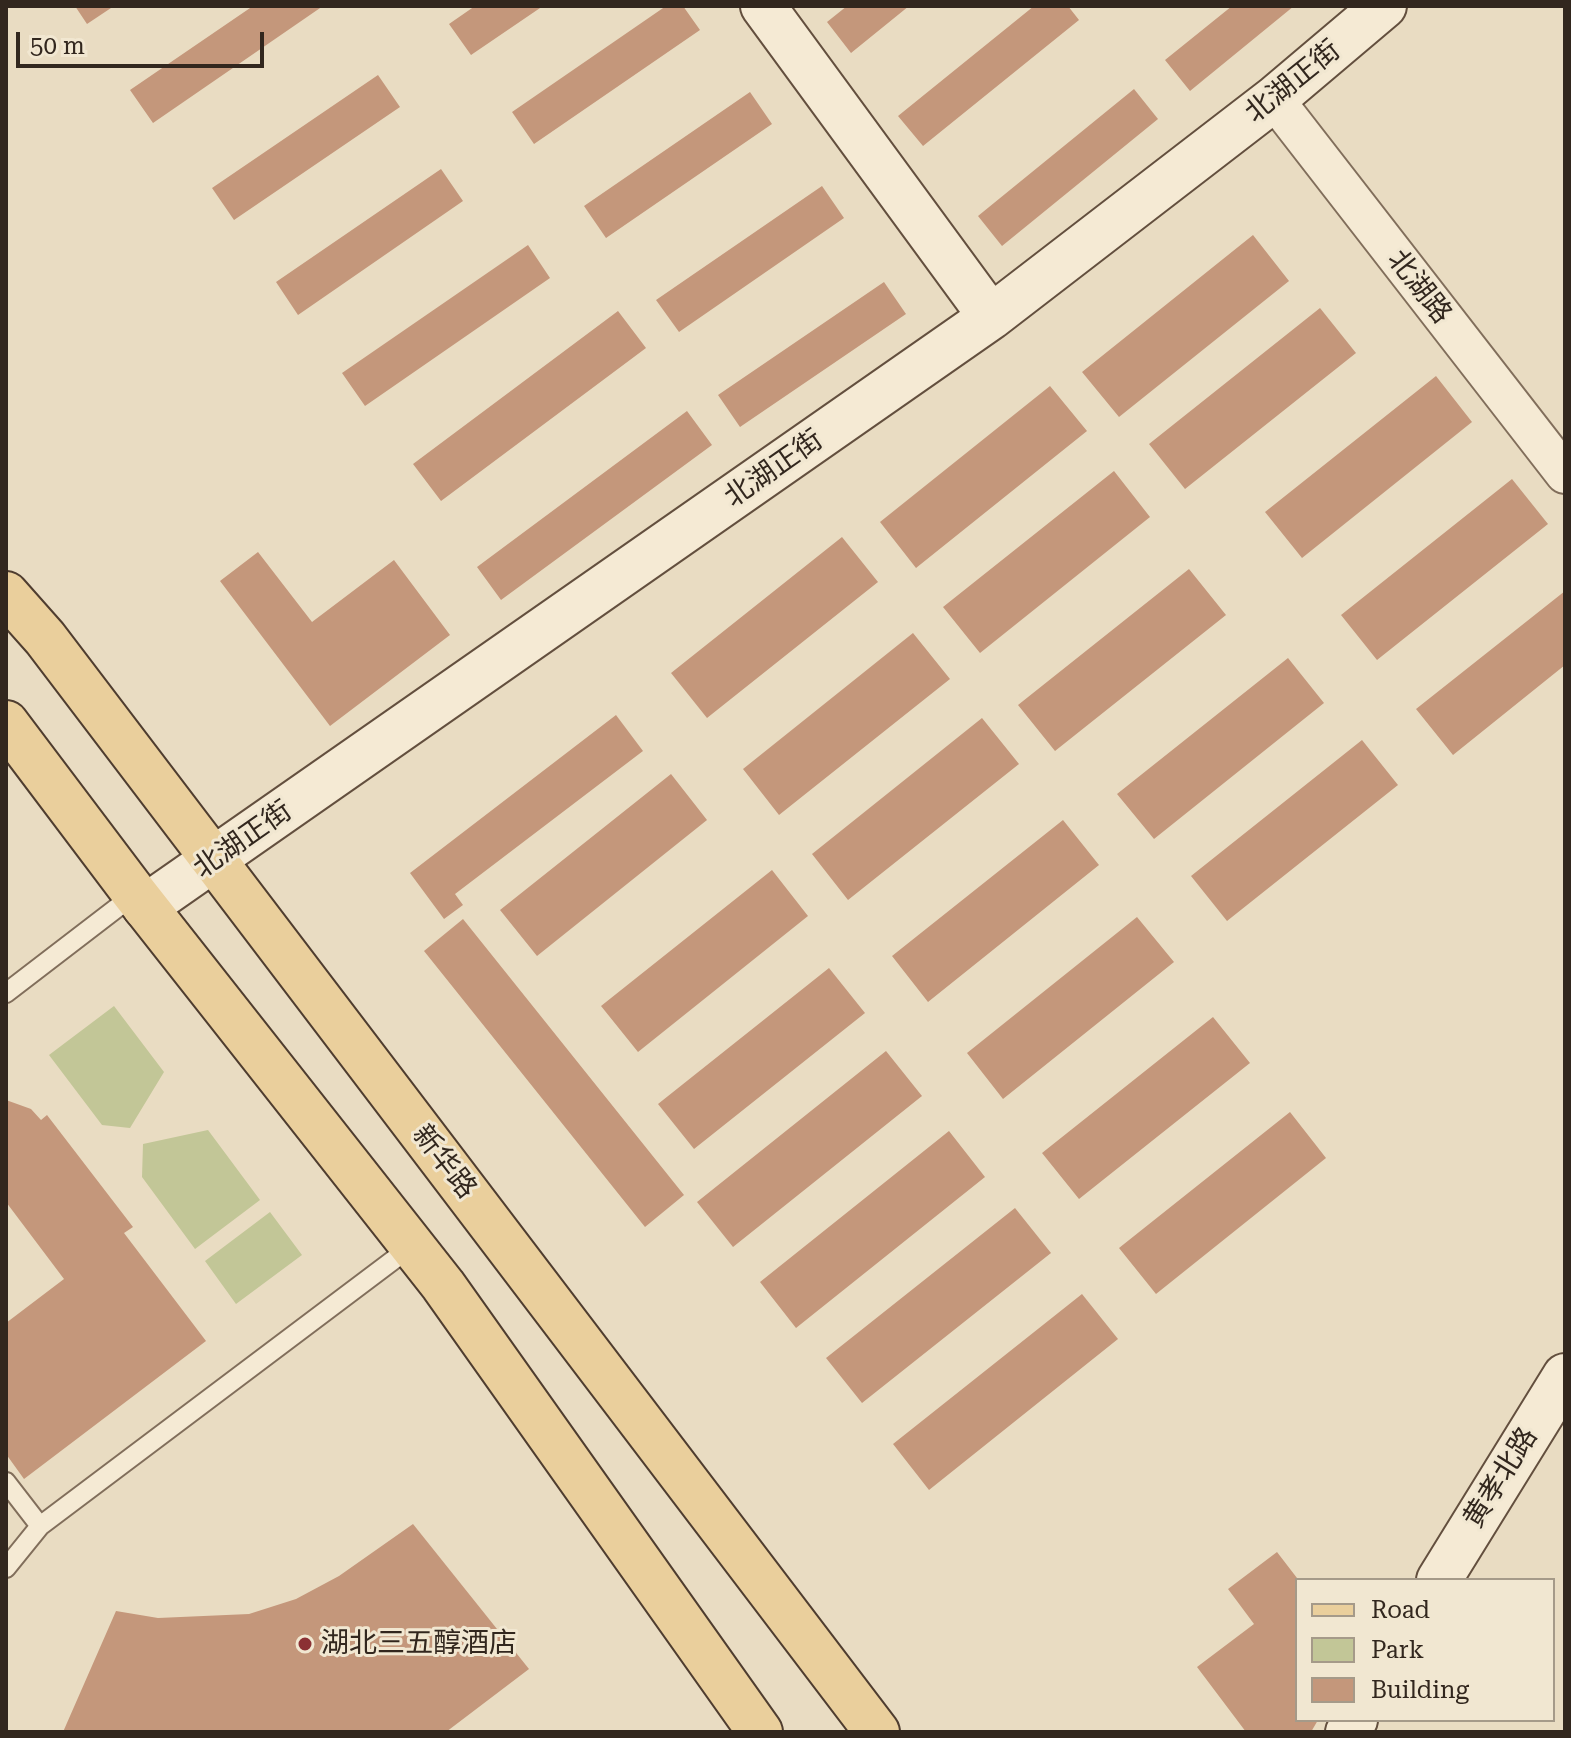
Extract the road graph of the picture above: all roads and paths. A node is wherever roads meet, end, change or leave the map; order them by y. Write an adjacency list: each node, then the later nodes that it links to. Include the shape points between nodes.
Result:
1 (763, 6): 4 (street)
2 (1384, 6): 3 (street, 北湖正街)
3 (1274, 99): 4 (street, 北湖正街); 5 (street, 北湖路)
4 (991, 317): 8 (street, 北湖正街)
5 (1565, 474)
6 (6, 594): 8 (main road, 新华路, via 45,638)
7 (6, 723): 9 (main road)
8 (212, 862): 9 (street, 北湖正街); 18 (main road, 新华路)
9 (140, 900): 10 (lane); 11 (main road)
10 (6, 993)
11 (412, 1246): 14 (lane); 17 (main road)
12 (1565, 1376): 16 (street, 黄孝北路)
13 (6, 1482): 14 (lane)
14 (40, 1526): 15 (lane)
15 (6, 1568)
16 (1440, 1578)
17 (760, 1732)
18 (877, 1732)

